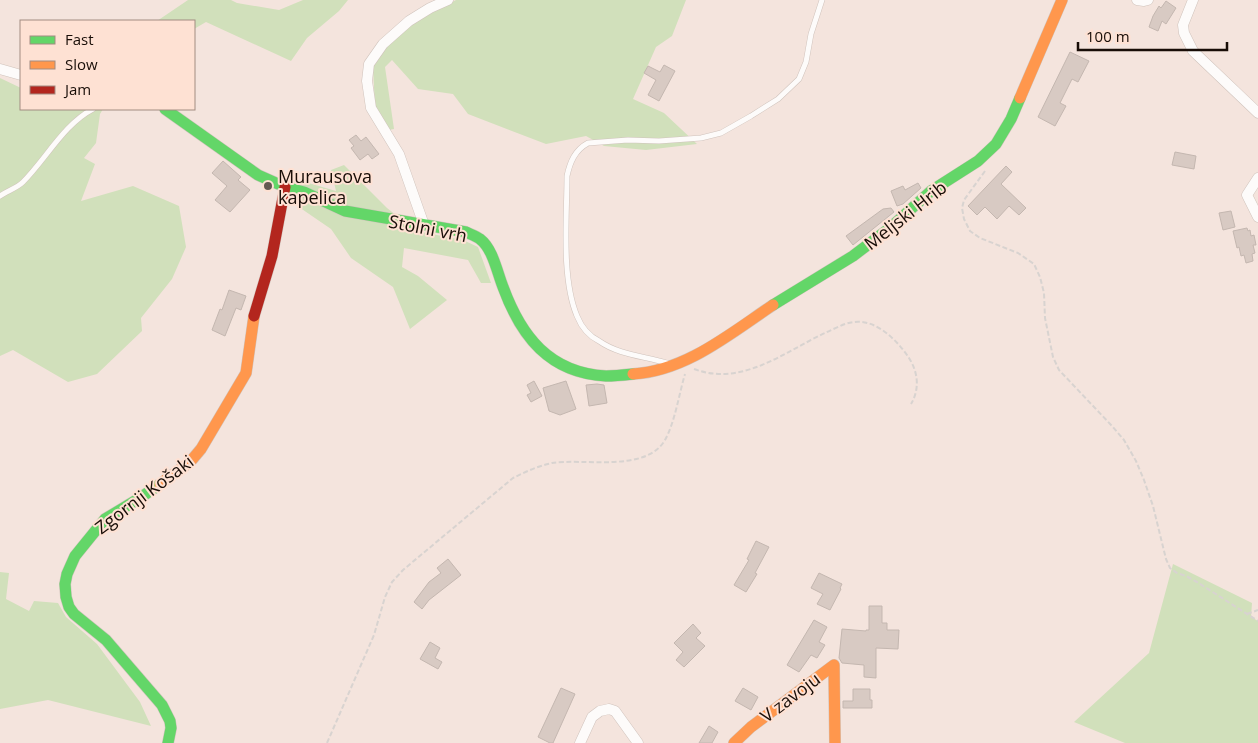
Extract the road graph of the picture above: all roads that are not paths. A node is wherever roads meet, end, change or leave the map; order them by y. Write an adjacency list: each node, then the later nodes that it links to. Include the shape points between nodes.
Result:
1 (448, 0): 16 (street, via 409,21 383,44 369,64 367,81 371,108 399,154)
2 (822, 0): 17 (lane, via 799,79 778,99 721,133 701,138 588,143 574,156 569,167 568,270 578,318 587,332 611,348)
3 (1062, 0): 17 (street, Meljski Hrib, via 1012,119 996,144 978,162 931,191 890,228 852,256 710,348)
4 (1137, 0): 5 (street)
5 (1148, 0)
6 (1193, 0): 11 (street, via 1183,25 1193,51)
7 (0, 69): 8 (street)
8 (20, 75)
9 (90, 110): 14 (lane, via 81,114 22,183)
10 (166, 110): 13 (street, Stolni vrh, via 258,175)
11 (1258, 114)
12 (1258, 181): 15 (street, via 1247,196)
13 (285, 187): 16 (street, Stolni vrh, via 345,211); 18 (street, Zgornji Košaki, via 272,256 253,321 246,373 236,392 190,462 105,519 75,556 67,574 65,584 69,607 106,640 162,705 170,720)
14 (0, 196)
15 (1258, 217)
16 (424, 225): 17 (street, Stolni vrh, via 466,232 481,240 491,255 523,331 546,355 566,367 606,376 638,374)
17 (675, 365)
18 (168, 743)
19 (580, 743): 20 (street, via 592,717 609,709 615,711)
20 (638, 743)
21 (734, 743): 22 (street, V zavoju, via 834,665)
22 (835, 743)

